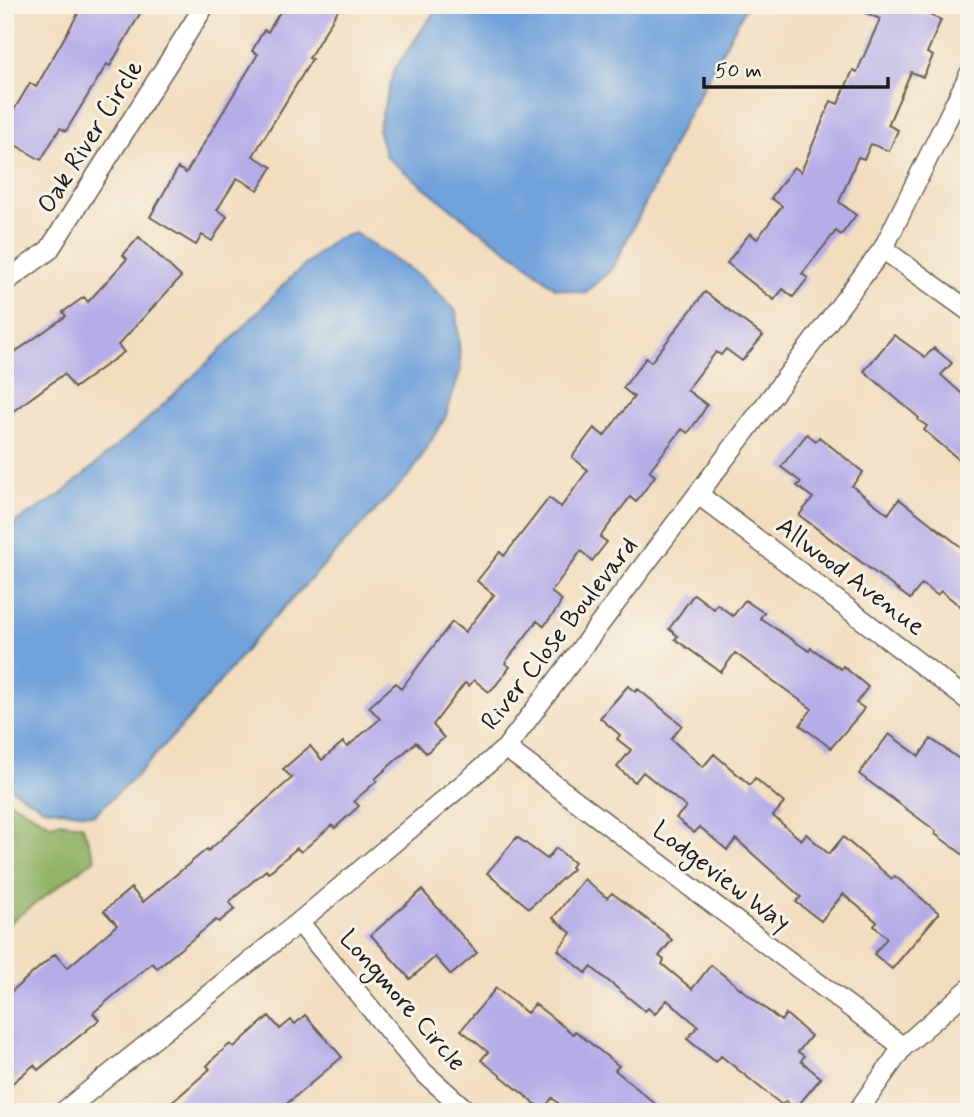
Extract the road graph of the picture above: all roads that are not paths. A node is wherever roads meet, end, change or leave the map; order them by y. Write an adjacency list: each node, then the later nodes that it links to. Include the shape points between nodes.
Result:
1 (205, 5): 4 (street, Oak River Circle, via 50,250)
2 (969, 75): 3 (street, River Close Boulevard)
3 (883, 249): 5 (street); 6 (street, River Close Boulevard)
4 (5, 282)
5 (969, 311)
6 (699, 495): 7 (street, Allwood Avenue); 8 (street, River Close Boulevard)
7 (969, 701)
8 (506, 748): 9 (street, River Close Boulevard); 11 (street, Lodgeview Way)
9 (299, 922): 12 (street, River Close Boulevard); 13 (street, Longmore Circle, via 422,1071)
10 (969, 989): 11 (street)
11 (903, 1047): 14 (street)
12 (63, 1112)
13 (468, 1112)
14 (857, 1112)

